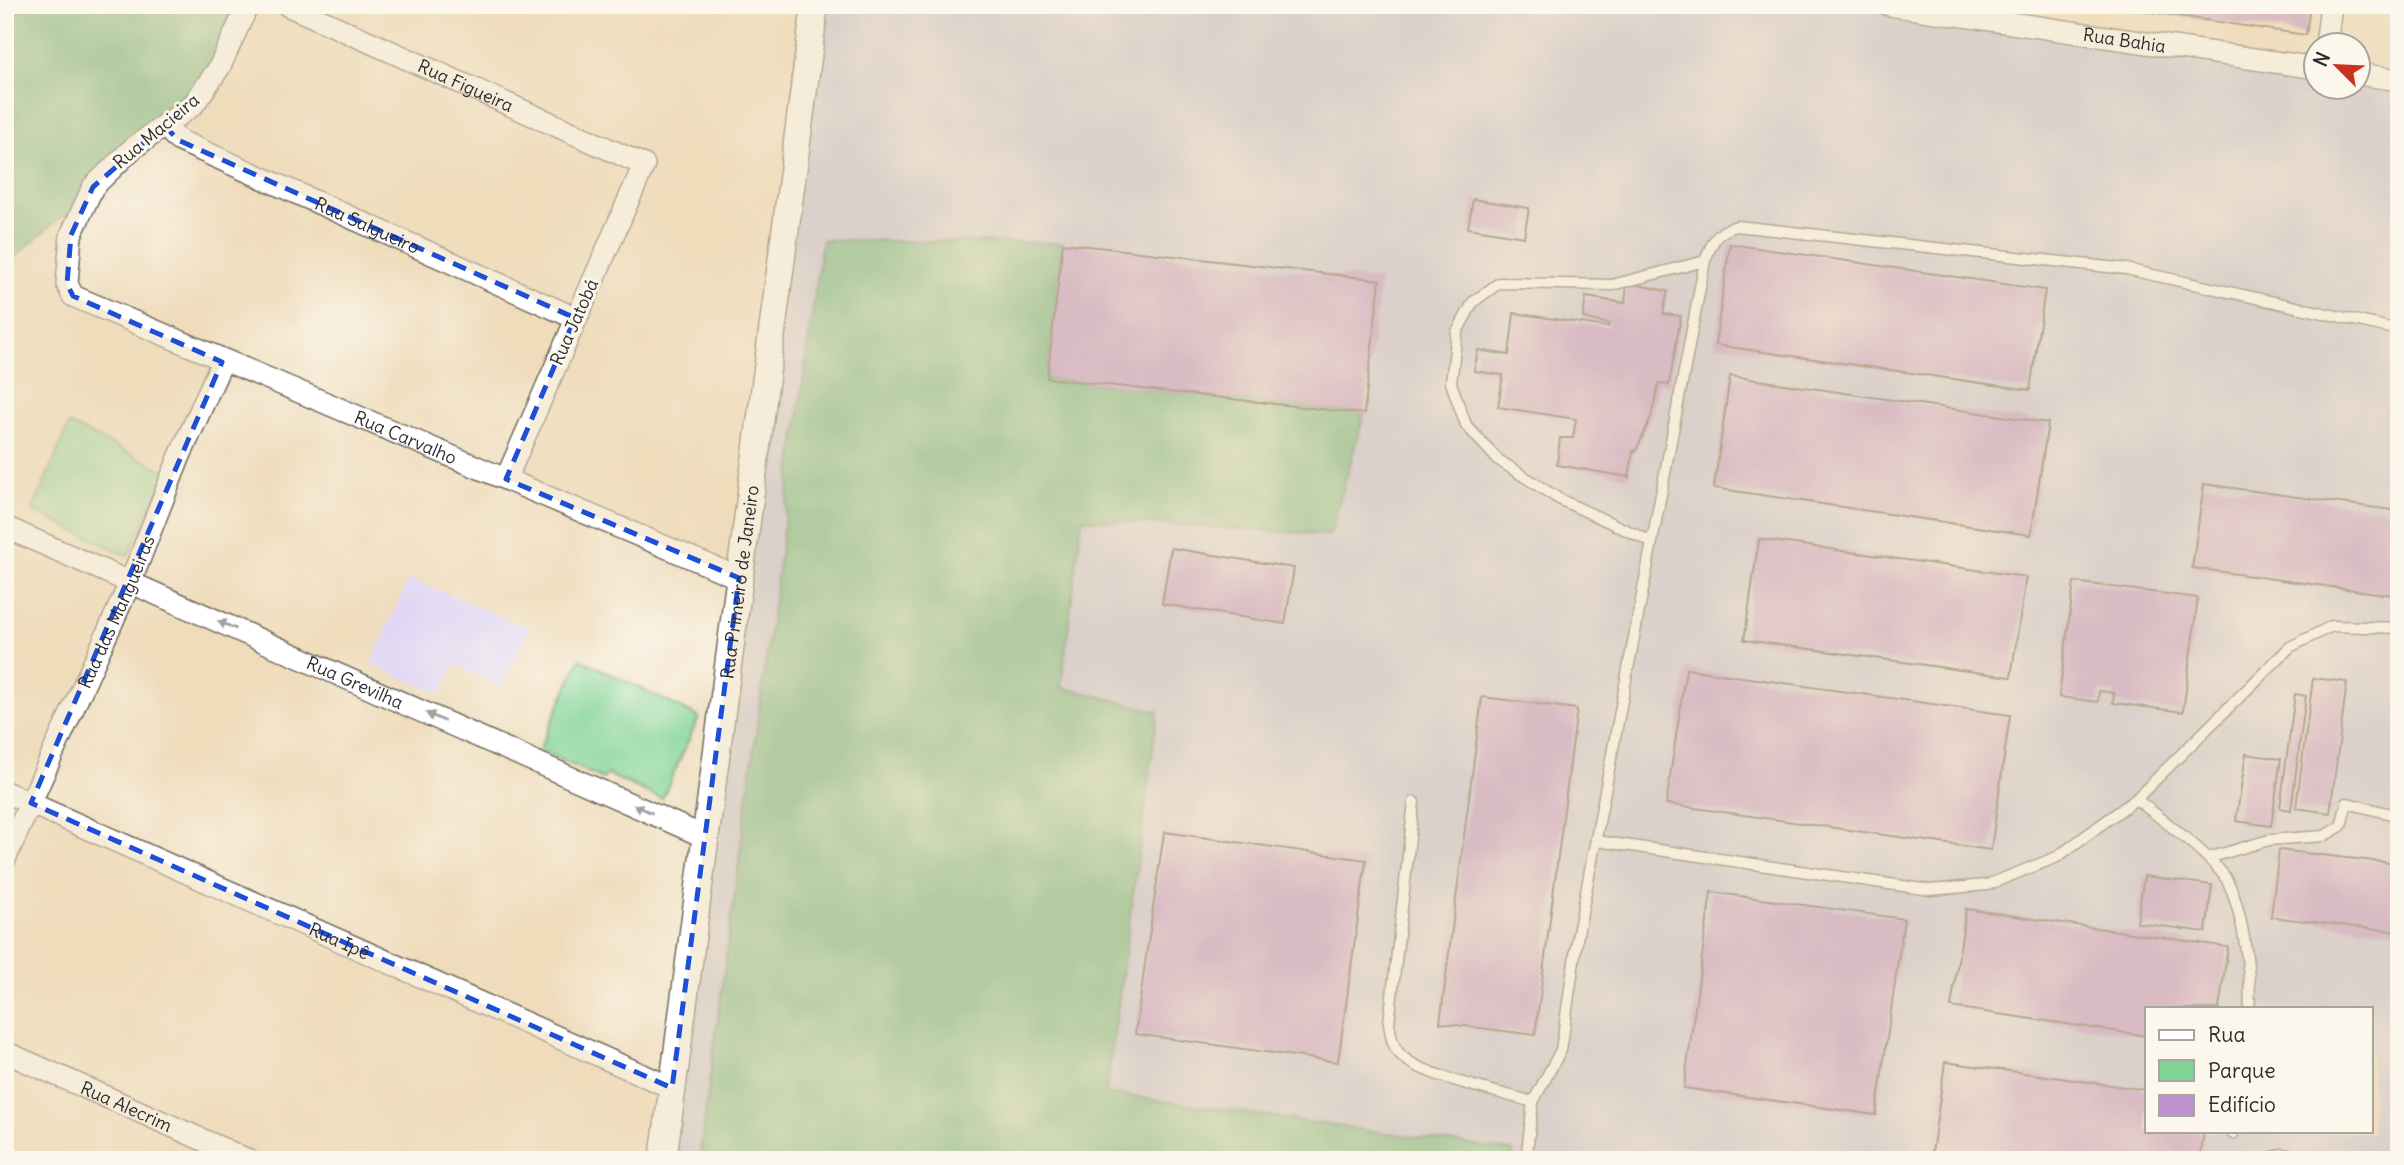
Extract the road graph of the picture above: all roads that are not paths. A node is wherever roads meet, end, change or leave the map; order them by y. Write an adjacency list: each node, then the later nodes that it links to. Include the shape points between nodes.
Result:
1 (248, 5): 11 (street, Rua Macieira, via 207,86 193,105)
2 (288, 5): 12 (street, Rua Figueira)
3 (815, 5): 21 (street, Rua Primeiro de Janeiro)
4 (1889, 5): 6 (street, Rua Bahia)
5 (2331, 5): 7 (street)
6 (1960, 10): 8 (street, Rua Bahia)
7 (2328, 32)
8 (2302, 66)
9 (2372, 76): 10 (street)
10 (2399, 80)
11 (164, 125): 14 (street, Rua Macieira, via 93,187 80,209 68,259 67,284); 15 (street, Rua Salgueiro, via 178,140)
12 (644, 165): 15 (street, Rua Jatobá)
13 (1705, 261): 16 (lane, via 1712,241 1723,229 1737,226 2126,269); 20 (lane); 20 (lane, via 1612,285 1499,283 1474,302 1457,332 1451,383 1466,425 1489,450 1559,499)
14 (73, 296): 17 (street, Rua Carvalho)
15 (575, 318): 18 (street, Rua Jatobá)
16 (2399, 330)
17 (222, 362): 18 (street, Rua Carvalho); 22 (street, Rua das Mangueiras)
18 (506, 479): 21 (street, Rua Carvalho)
19 (5, 527): 22 (street, Rua Grevilha)
20 (1652, 542): 30 (lane)
21 (739, 578): 29 (street, Rua Primeiro de Janeiro)
22 (130, 583): 27 (street, Rua das Mangueiras); 29 (street, Rua Grevilha, one-way to 22)
23 (2399, 628): 25 (lane, via 2332,626 2290,647)
24 (5, 792): 27 (street, Rua Ipê)
25 (2136, 799): 30 (lane, via 2057,857 1987,885 1930,890); 31 (lane)
26 (1414, 802): 36 (lane, via 1389,1023 1392,1045 1404,1059 1427,1069)
27 (31, 803): 32 (street, Rua das Mangueiras); 35 (street, Rua Ipê)
28 (2399, 816): 31 (lane, via 2347,803 2341,826 2323,836 2269,840)
29 (705, 837): 35 (street, Rua Primeiro de Janeiro)
30 (1597, 841): 36 (lane, via 1561,1050)
31 (2208, 858): 33 (lane, via 2225,876 2233,899 2247,953)
32 (5, 859)
33 (2249, 1007)
34 (5, 1052): 38 (street, Rua Alecrim)
35 (672, 1088): 39 (street, Rua Primeiro de Janeiro)
36 (1533, 1102): 40 (lane)
37 (2303, 1158): 41 (lane, via 2282,1154); 42 (lane)
38 (248, 1160)
39 (663, 1160)
40 (1526, 1160)
41 (2265, 1160)
42 (2324, 1160)

